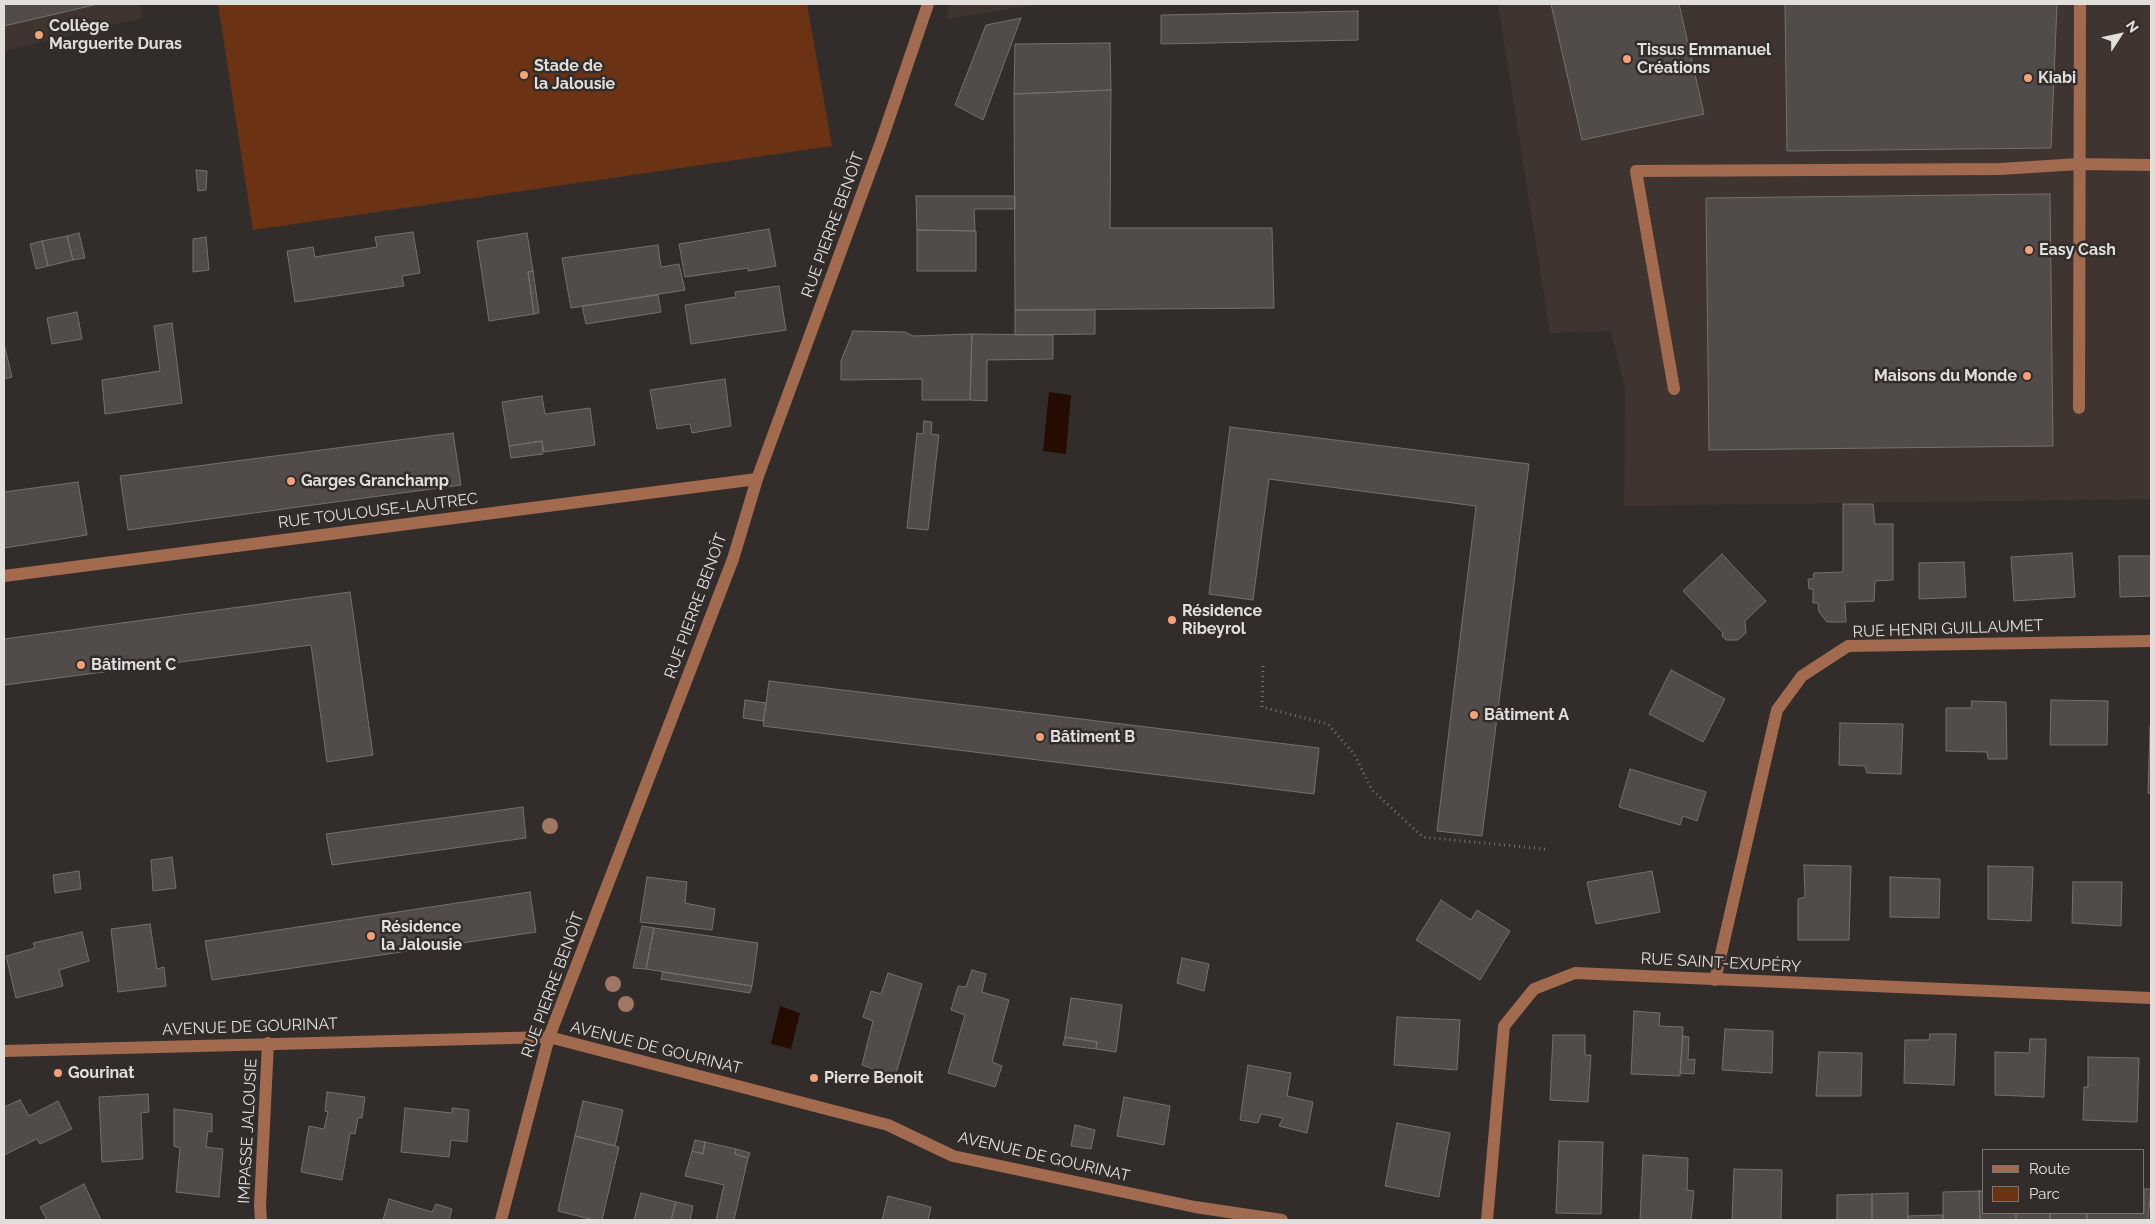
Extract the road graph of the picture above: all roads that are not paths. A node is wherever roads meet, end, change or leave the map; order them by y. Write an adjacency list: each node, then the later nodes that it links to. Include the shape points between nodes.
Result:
1 (928, 4): 7 (street, RUE PIERRE BENOÎT, via 881,142)
2 (2080, 4): 3 (street)
3 (2079, 164): 4 (street); 5 (street, via 2000,169 1636,171); 6 (street)
4 (2151, 165)
5 (1674, 389)
6 (2079, 408)
7 (757, 479): 8 (street, RUE TOULOUSE-LAUTREC); 12 (street, RUE PIERRE BENOÎT, via 733,559)
8 (4, 576)
9 (2151, 640): 10 (street, RUE HENRI GUILLAUMET, via 1848,646 1802,676 1777,710)
10 (1715, 980): 11 (street, RUE SAINT-EXUPÉRY); 18 (street, RUE SAINT-EXUPÉRY, via 1575,973 1534,989 1504,1026)
11 (2151, 998)
12 (549, 1038): 13 (street, AVENUE DE GOURINAT); 16 (street, RUE PIERRE BENOÎT); 17 (street, AVENUE DE GOURINAT, via 888,1125 953,1156 1195,1207)
13 (268, 1043): 14 (street, AVENUE DE GOURINAT); 15 (street, IMPASSE JALOUSIE)
14 (4, 1051)
15 (261, 1220)
16 (501, 1220)
17 (1282, 1220)
18 (1487, 1220)

